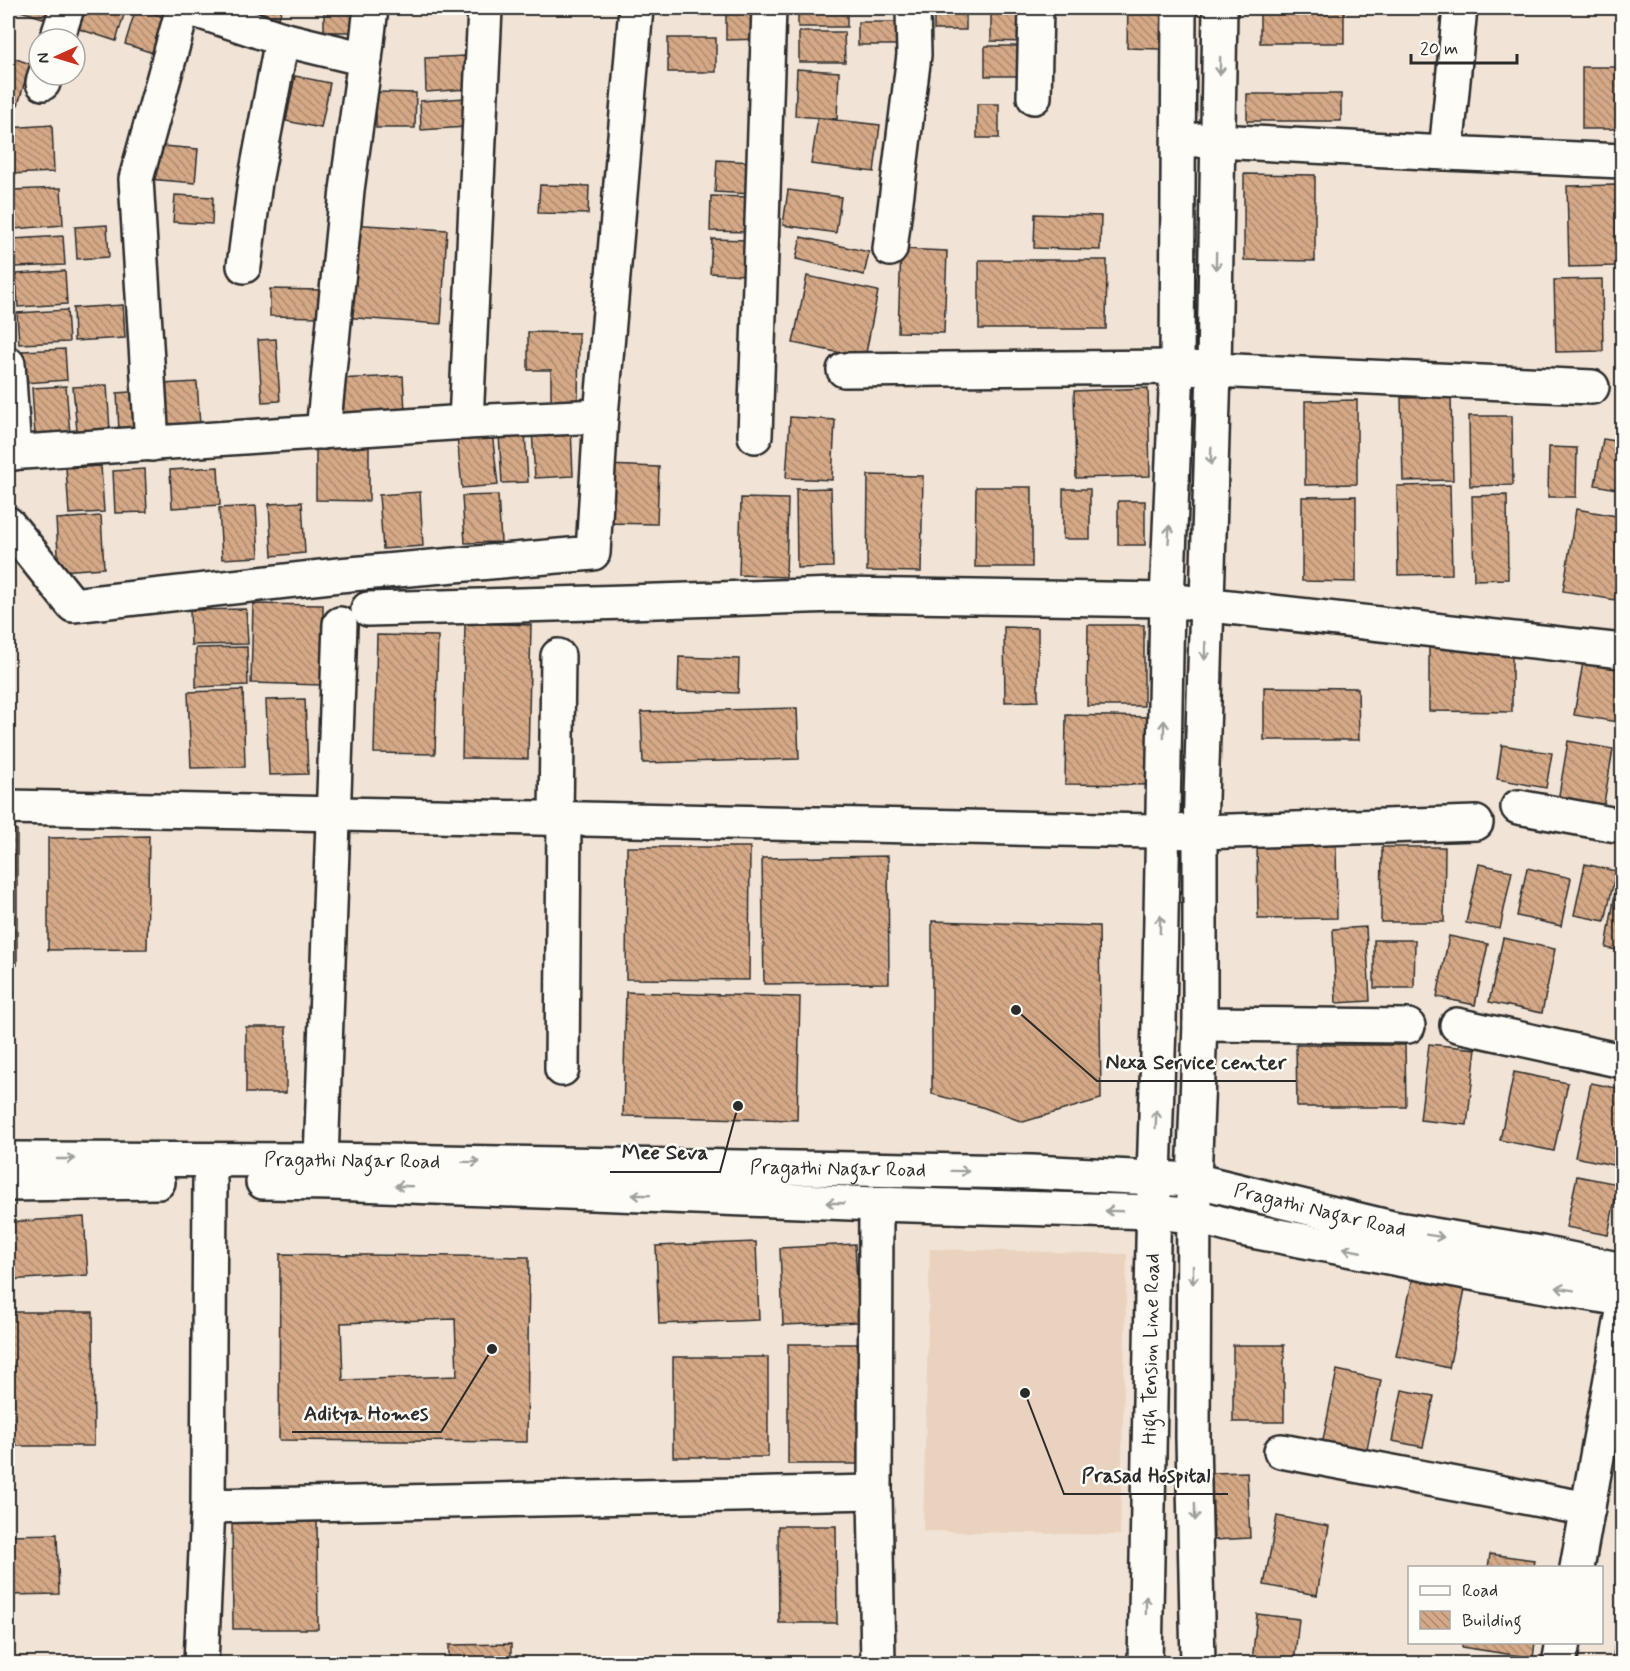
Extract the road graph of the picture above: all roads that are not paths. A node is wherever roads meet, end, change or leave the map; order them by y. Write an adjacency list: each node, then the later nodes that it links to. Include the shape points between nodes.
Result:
1 (67, 8): 13 (street)
2 (183, 8): 32 (street, via 136,179)
3 (189, 8): 14 (street)
4 (371, 8): 15 (street)
5 (485, 8): 29 (street)
6 (636, 8): 28 (street)
7 (769, 8): 31 (street)
8 (913, 8): 21 (street, via 914,55)
9 (1036, 8): 16 (street)
10 (1179, 8): 17 (street, High Tension Line Road)
11 (1220, 8): 18 (street, High Tension Line Road, one-way to 18)
12 (1460, 8): 19 (street)
13 (61, 27)
14 (282, 39): 15 (street); 22 (street, via 255,182)
15 (366, 59): 30 (street, via 347,190)
16 (1034, 97)
17 (1179, 139): 18 (street); 24 (street, High Tension Line Road)
18 (1218, 141): 19 (street); 26 (street, High Tension Line Road, one-way to 26)
19 (1446, 153): 20 (street)
20 (1623, 161)
21 (890, 249)
22 (244, 266)
23 (8, 364): 33 (street)
24 (1177, 367): 25 (street); 26 (street); 35 (street, High Tension Line Road, one-way to 24)
25 (844, 370)
26 (1214, 370): 27 (street); 36 (street, High Tension Line Road, one-way to 36)
27 (1592, 387)
28 (601, 416): 29 (street); 34 (street, via 593,553 339,575 73,605)
29 (465, 422): 30 (street)
30 (323, 432): 32 (street)
31 (755, 436)
32 (152, 444): 33 (street)
33 (11, 453)
34 (8, 524)
35 (1167, 600): 36 (street); 41 (street, via 837,595 354,616); 45 (street, High Tension Line Road, one-way to 35)
36 (1206, 604): 37 (street); 46 (street, High Tension Line Road, one-way to 46)
37 (1623, 651)
38 (558, 656): 42 (street)
39 (8, 807): 41 (street)
40 (1518, 807): 44 (street)
41 (334, 814): 42 (street); 53 (street)
42 (560, 819): 45 (street); 51 (street)
43 (1476, 823): 46 (street)
44 (1623, 826)
45 (1161, 831): 46 (street); 54 (street, High Tension Line Road, one-way to 45)
46 (1200, 832): 47 (street, High Tension Line Road)
47 (1200, 1024): 49 (street); 55 (street, High Tension Line Road)
48 (1457, 1025): 50 (street)
49 (1408, 1026)
50 (1623, 1061)
51 (562, 1069)
52 (8, 1159): 53 (street, Pragathi Nagar Road, one-way to 53)
53 (321, 1160): 54 (street, Pragathi Nagar Road, one-way to 54)
54 (1154, 1177): 55 (street, Pragathi Nagar Road); 59 (street, High Tension Line Road)
55 (1194, 1180): 60 (street, High Tension Line Road); 61 (street, Pragathi Nagar Road, one-way to 61, via 1392,1228)
56 (210, 1181): 57 (street, Pragathi Nagar Road); 58 (street, Pragathi Nagar Road, one-way to 56); 66 (street)
57 (8, 1184)
58 (876, 1204): 59 (street, Pragathi Nagar Road, one-way to 58); 65 (street)
59 (1154, 1212): 60 (street, Pragathi Nagar Road); 72 (street, High Tension Line Road, one-way to 59)
60 (1194, 1216): 62 (street, Pragathi Nagar Road, one-way to 60, via 1254,1231); 73 (street, High Tension Line Road, one-way to 73)
61 (1623, 1270)
62 (1623, 1299)
63 (1623, 1317): 67 (street)
64 (1281, 1451): 67 (street)
65 (875, 1492): 66 (street); 71 (street)
66 (208, 1506): 70 (street)
67 (1588, 1509): 68 (street)
68 (1577, 1566)
69 (1563, 1644): 74 (street)
70 (201, 1664)
71 (878, 1664)
72 (1145, 1664)
73 (1198, 1664)
74 (1559, 1664)

